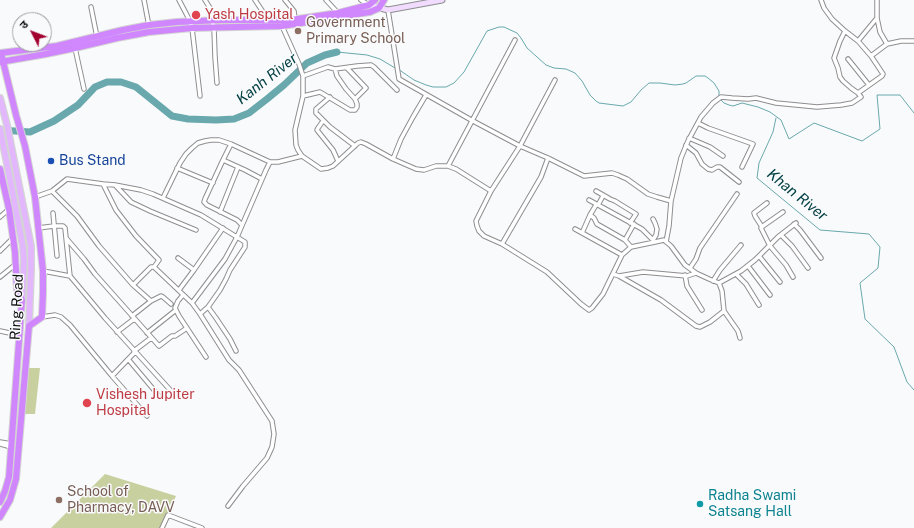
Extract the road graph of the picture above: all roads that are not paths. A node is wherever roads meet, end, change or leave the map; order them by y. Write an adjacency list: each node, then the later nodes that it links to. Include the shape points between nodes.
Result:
1 (144, 0): 26 (street)
2 (179, 0): 24 (street)
3 (205, 0): 21 (street, via 210,8)
4 (255, 0): 22 (street)
5 (285, 0): 20 (street, via 294,11)
6 (326, 0): 18 (street)
7 (361, 0): 14 (street)
8 (375, 0): 14 (highway)
9 (384, 0): 16 (highway)
10 (442, 0): 13 (main road)
11 (821, 0): 29 (street, via 832,19)
12 (877, 0): 19 (street)
13 (427, 1): 17 (main road)
14 (369, 5): 16 (main road); 18 (highway)
15 (91, 7): 30 (street)
16 (379, 8): 17 (main road); 25 (highway, via 370,12)
17 (388, 10): 52 (street, via 399,79)
18 (338, 13): 20 (highway)
19 (877, 18): 33 (street); 35 (street, via 880,32)
20 (295, 19): 23 (highway)
21 (212, 20): 22 (highway); 24 (highway); 28 (street)
22 (266, 20): 23 (highway)
23 (278, 20): 25 (street)
24 (190, 22): 26 (highway); 27 (street)
25 (282, 26): 28 (highway); 45 (street)
26 (149, 28): 27 (highway); 30 (highway, via 114,32); 32 (highway, via 117,38)
27 (192, 28): 28 (highway); 53 (street)
28 (214, 28): 47 (street)
29 (845, 31): 33 (street); 51 (street, via 834,58 840,77)
30 (97, 37): 32 (highway)
31 (515, 40): 59 (street)
32 (90, 41): 36 (highway); 37 (highway)
33 (858, 41): 39 (street)
34 (914, 41): 35 (street)
35 (887, 44): 39 (street)
36 (76, 48): 37 (highway); 49 (street)
37 (57, 49): 38 (highway); 41 (highway)
38 (0, 51): 41 (highway)
39 (871, 56): 48 (street, via 883,74)
40 (848, 59): 48 (street)
41 (2, 61): 44 (highway)
42 (347, 68): 43 (street); 50 (street, via 374,66); 57 (street, via 366,88)
43 (335, 69): 45 (street, via 328,67); 57 (street, via 337,76)
44 (3, 70): 90 (highway)
45 (303, 76): 54 (street)
46 (555, 80): 66 (street)
47 (217, 83)
48 (869, 84): 51 (street)
49 (84, 89)
50 (396, 90)
51 (858, 93): 60 (street, via 861,97 852,103 817,107 776,103 756,98 720,98)
52 (426, 95): 59 (street); 70 (street)
53 (200, 96)
54 (303, 96): 55 (street, via 320,92); 67 (street, via 295,130 296,145)
55 (330, 97): 57 (street, via 353,110 358,106); 58 (street, via 315,111)
56 (0, 98): 163 (main road, Ring Road, via 31,246)
57 (355, 99)
58 (323, 121): 65 (street); 72 (street, via 317,130 333,150)
59 (473, 121): 66 (street); 74 (street)
60 (698, 123): 62 (street); 76 (street, via 753,144)
61 (0, 130): 151 (main road, Ring Road, via 23,247)
62 (689, 138): 64 (street); 68 (street)
63 (231, 144): 71 (street); 73 (street); 77 (street, via 219,140 198,144 186,154)
64 (686, 145): 81 (street, via 708,169 720,167); 93 (street, via 680,158)
65 (355, 146): 70 (street, via 361,142); 72 (street)
66 (520, 146): 69 (street); 86 (street)
67 (300, 153): 72 (street, via 321,168 333,166); 73 (street)
68 (723, 156)
69 (548, 158): 93 (street, via 584,176 612,173 618,175 648,194); 119 (street, via 541,177)
70 (393, 159): 74 (street, via 416,169)
71 (223, 160): 75 (street); 82 (street)
72 (338, 161)
73 (272, 162): 79 (street)
74 (448, 166): 86 (street)
75 (238, 167): 79 (street); 97 (street)
76 (742, 167)
77 (177, 168): 82 (street); 91 (street)
78 (0, 169): 80 (highway)
79 (262, 180): 104 (street)
80 (1, 181): 96 (highway)
81 (739, 182)
82 (213, 183): 97 (street, via 204,202)
83 (103, 184): 84 (street); 85 (street, via 67,179); 131 (street, via 116,210 159,260)
84 (116, 185): 91 (street); 110 (street, via 131,202)
85 (52, 190): 90 (street); 147 (street)
86 (491, 191): 119 (street, via 476,221 477,226 484,236)
87 (596, 191): 89 (street)
88 (736, 194): 132 (street, via 700,248)
89 (603, 196): 95 (street); 103 (street, via 636,214)
90 (35, 197): 107 (highway)
91 (163, 198): 108 (street)
92 (589, 200): 95 (street)
93 (671, 201): 118 (street)
94 (767, 203): 106 (street, via 754,213)
95 (597, 205): 100 (street); 103 (street)
96 (9, 209): 101 (street); 114 (highway)
97 (220, 212): 104 (street)
98 (783, 212): 106 (street)
99 (53, 213): 105 (street)
100 (590, 215): 111 (street); 116 (street, via 597,224)
101 (0, 217)
102 (653, 219): 117 (street, via 657,229)
103 (632, 224): 116 (street); 117 (street, via 642,229)
104 (242, 225): 113 (street)
105 (54, 226): 107 (street); 115 (street, via 65,228); 125 (street)
106 (762, 227): 121 (street)
107 (38, 228): 135 (highway)
108 (223, 228): 113 (street); 134 (street)
109 (575, 229): 111 (street)
110 (196, 230)
111 (582, 233): 124 (street)
112 (781, 235): 121 (street); 128 (street, via 795,224); 133 (street)
113 (237, 237): 153 (street, via 224,260); 156 (street, via 245,242 245,247)
114 (13, 238): 123 (street); 129 (highway)
115 (66, 238): 140 (street); 162 (street)
116 (625, 240): 122 (street)
117 (654, 241): 118 (street); 122 (street)
118 (666, 242): 132 (street)
119 (502, 244): 137 (street, via 547,272 589,310 604,294)
120 (741, 245): 144 (street)
121 (770, 246): 126 (street); 142 (street)
122 (632, 247): 124 (street)
123 (0, 251)
124 (622, 255): 137 (street)
125 (57, 256)
126 (759, 256): 130 (street); 145 (street)
127 (178, 258): 134 (street)
128 (821, 258)
129 (16, 263): 143 (street); 151 (highway, via 17,290)
130 (748, 266): 138 (street); 150 (street)
131 (154, 267): 147 (street, via 151,267); 148 (street)
132 (690, 268): 136 (street)
133 (808, 268)
134 (194, 270): 148 (street)
135 (43, 271): 140 (street); 161 (highway)
136 (696, 273): 139 (street); 144 (street)
137 (613, 274): 141 (street)
138 (736, 274): 146 (street); 155 (street, via 746,284)
139 (685, 275): 141 (street, via 643,272); 158 (street, via 686,286)
140 (70, 276): 166 (street)
141 (619, 276): 159 (street, via 661,300 696,326 704,325)
142 (793, 277)
143 (0, 278)
144 (713, 281): 146 (street)
145 (780, 282)
146 (719, 283): 159 (street)
147 (134, 285): 152 (street)
148 (178, 290): 149 (street)
149 (183, 295): 153 (street); 157 (street)
150 (770, 295)
151 (22, 300): 168 (highway, Ring Road)
152 (151, 301): 154 (street, via 161,296); 162 (street)
153 (192, 303): 160 (street)
154 (171, 304)
155 (759, 305)
156 (208, 307): 160 (street); 171 (street)
157 (176, 310): 164 (street); 167 (street)
158 (702, 310)
159 (724, 310): 170 (street)
160 (200, 314): 182 (street, via 272,421 274,434 267,458)
161 (42, 317): 163 (highway); 175 (street, via 61,317)
162 (133, 318): 166 (street); 167 (street)
163 (29, 326): 183 (highway, Ring Road, via 16,479 10,500)
164 (187, 328): 169 (street, via 159,346); 173 (street)
165 (0, 331): 168 (street)
166 (117, 332): 172 (street)
167 (147, 333): 169 (street)
168 (19, 335): 180 (highway, Ring Road)
169 (151, 338): 172 (street)
170 (740, 338)
171 (236, 351)
172 (135, 352): 174 (street); 176 (street)
173 (206, 357)
174 (128, 359): 175 (street); 177 (street)
175 (112, 376): 178 (street)
176 (172, 392)
177 (159, 396)
178 (147, 416)
179 (0, 443): 180 (street)
180 (12, 446): 181 (highway, Ring Road, via 6,491)
181 (0, 502)
182 (228, 506)
183 (0, 517)
184 (162, 528): 185 (street, via 168,515)
185 (202, 528)

